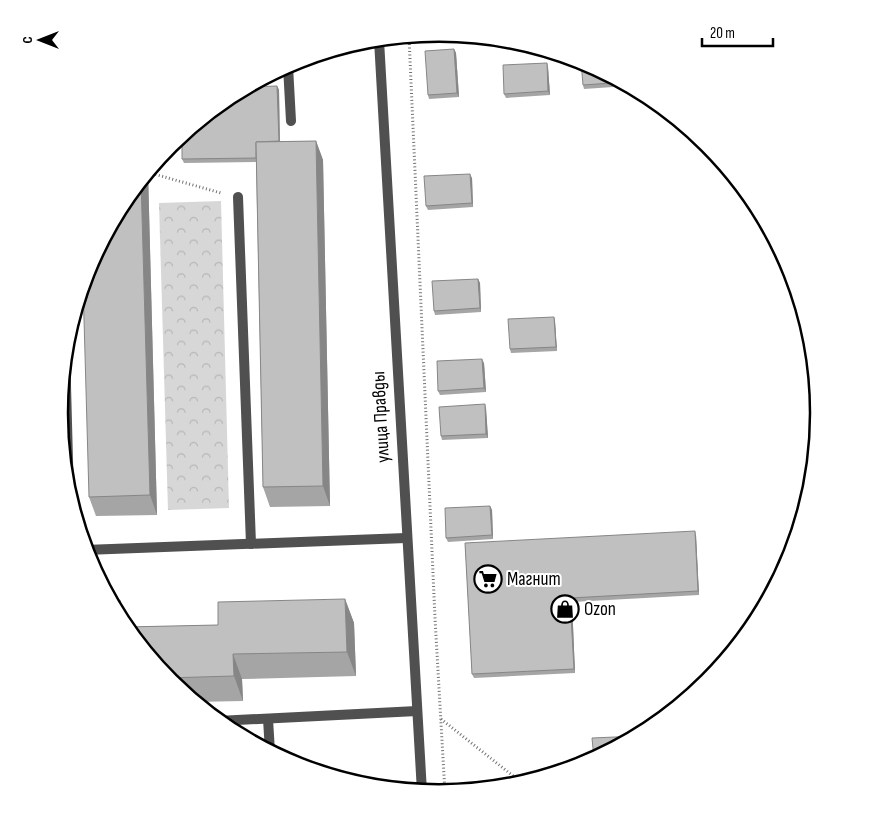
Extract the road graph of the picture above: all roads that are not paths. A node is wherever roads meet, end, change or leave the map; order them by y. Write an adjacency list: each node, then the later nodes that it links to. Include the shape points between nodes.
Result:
1 (378, 48): 5 (street, улица Правды)
2 (288, 75): 3 (street)
3 (291, 121)
4 (238, 197): 6 (street)
5 (406, 538): 6 (street); 8 (street, улица Правды)
6 (251, 544): 7 (street)
7 (94, 550)
8 (417, 712): 9 (street); 12 (street, улица Правды)
9 (268, 719): 10 (street); 11 (street)
10 (231, 721)
11 (269, 744)
12 (422, 784)

